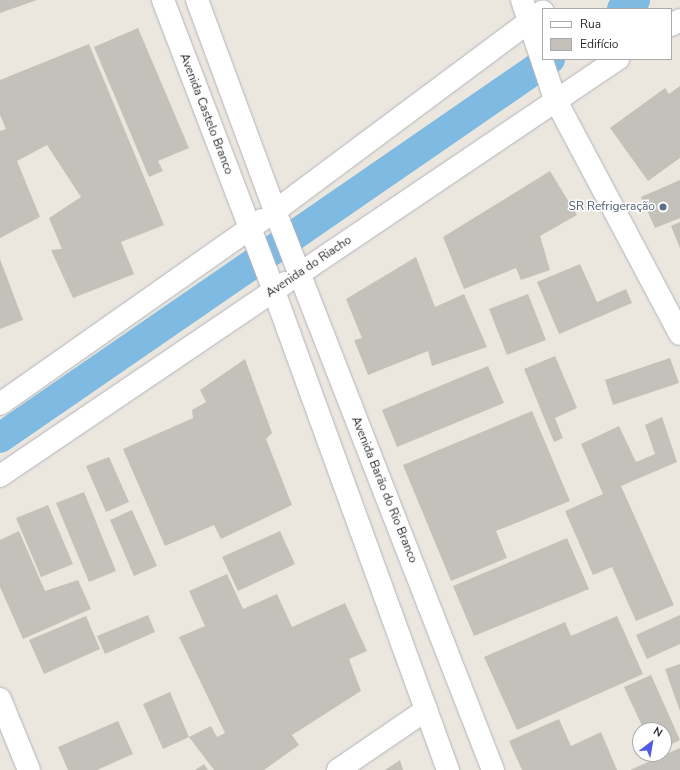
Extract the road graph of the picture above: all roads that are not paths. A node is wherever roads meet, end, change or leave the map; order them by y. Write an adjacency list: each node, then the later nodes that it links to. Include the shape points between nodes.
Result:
1 (163, 0): 12 (main road, Avenida Castelo Branco)
2 (197, 0): 11 (main road)
3 (522, 0): 6 (main road)
4 (559, 0): 5 (main road)
5 (548, 8)
6 (540, 14): 7 (main road); 11 (main road)
7 (542, 25)
8 (548, 60): 10 (main road)
9 (616, 60): 10 (main road, Avenida do Riacho)
10 (555, 100): 13 (main road, Avenida do Riacho); 15 (main road)
11 (278, 219): 12 (main road); 13 (main road, Avenida Barão do Rio Branco)
12 (253, 236): 14 (main road); 16 (main road)
13 (296, 266): 14 (main road, Avenida do Riacho); 23 (main road, Avenida Barão do Rio Branco)
14 (270, 281): 17 (main road, Avenida do Riacho); 19 (main road)
15 (680, 334)
16 (0, 404)
17 (0, 476)
18 (0, 699): 20 (main road)
19 (426, 710): 21 (main road); 22 (main road)
20 (29, 770)
21 (338, 770)
22 (448, 770)
23 (493, 770)

